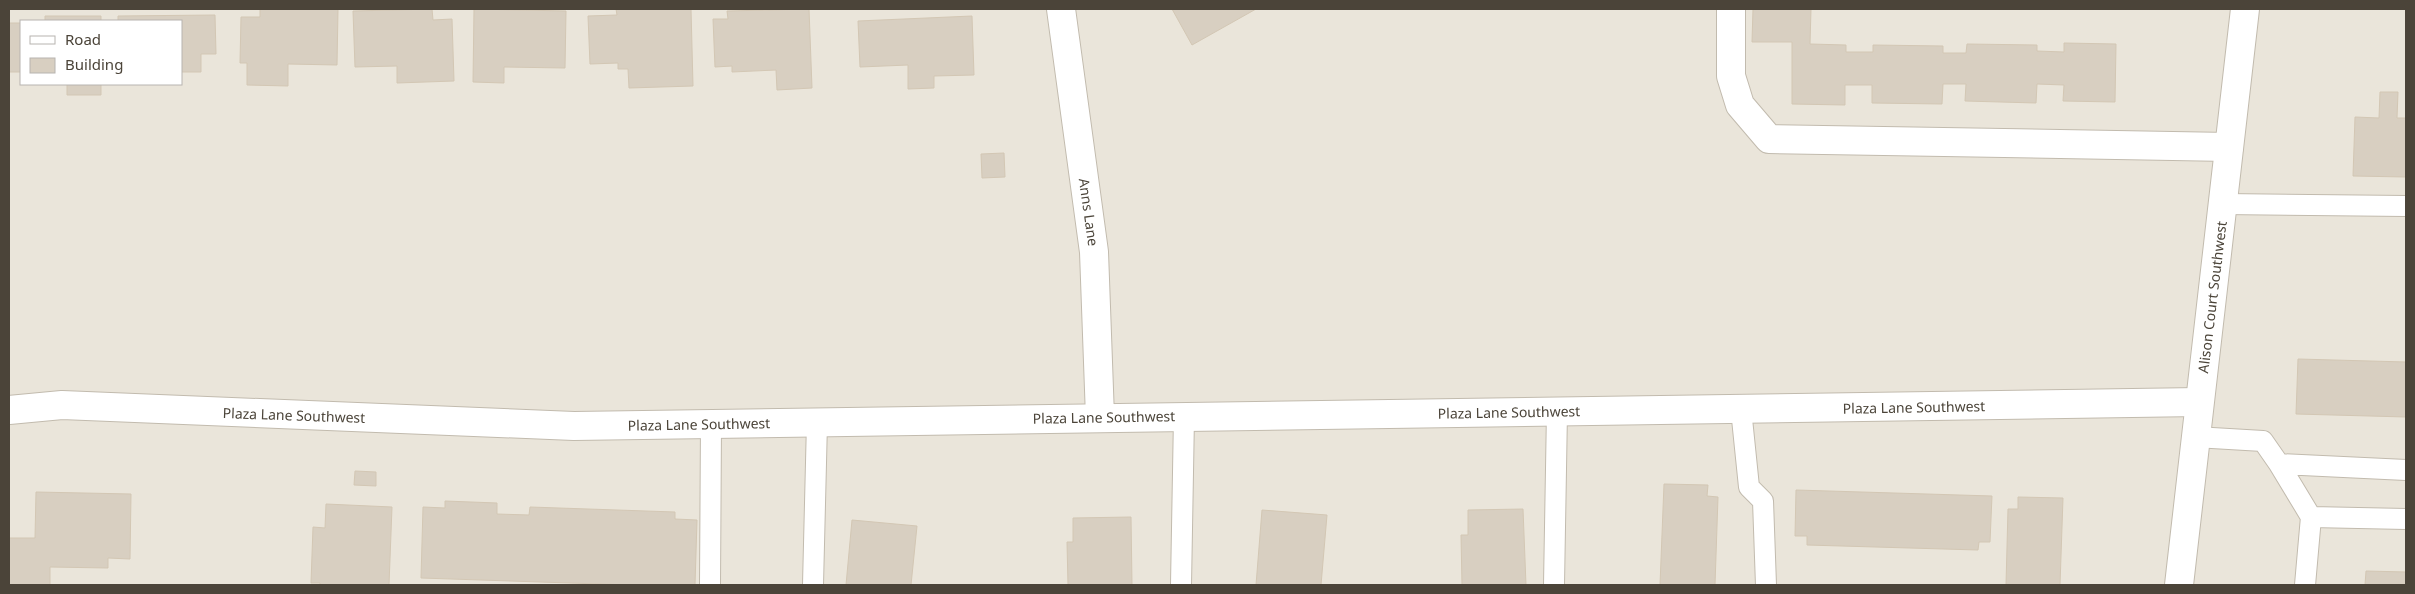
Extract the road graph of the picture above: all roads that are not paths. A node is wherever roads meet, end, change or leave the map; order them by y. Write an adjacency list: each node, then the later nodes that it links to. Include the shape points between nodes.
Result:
1 (1061, 9): 12 (street, Anns Lane, via 1094,252)
2 (1731, 9): 4 (street, via 1731,76 1740,105 1770,139)
3 (2245, 9): 4 (street, Alison Court Southwest)
4 (2229, 148): 5 (street, Alison Court Southwest)
5 (2223, 204): 6 (lane); 7 (street, Alison Court Southwest)
6 (2406, 206)
7 (2199, 402): 8 (street, Plaza Lane Southwest); 15 (street, Alison Court Southwest)
8 (1741, 409): 10 (street, Plaza Lane Southwest); 24 (lane, via 1749,487 1762,501)
9 (9, 410): 14 (street, Plaza Lane Southwest, via 62,405 574,426)
10 (1557, 411): 11 (street, Plaza Lane Southwest); 23 (lane)
11 (1184, 416): 12 (street, Plaza Lane Southwest); 22 (lane)
12 (1100, 417): 13 (street, Plaza Lane Southwest)
13 (817, 422): 14 (street, Plaza Lane Southwest); 21 (lane)
14 (711, 424): 20 (lane)
15 (2195, 437): 16 (lane, via 2263,441); 25 (street, Alison Court Southwest)
16 (2279, 464): 17 (lane); 18 (lane)
17 (2406, 470)
18 (2312, 517): 19 (lane); 26 (lane)
19 (2406, 519)
20 (710, 585)
21 (813, 585)
22 (1181, 585)
23 (1554, 585)
24 (1766, 585)
25 (2178, 585)
26 (2304, 585)

